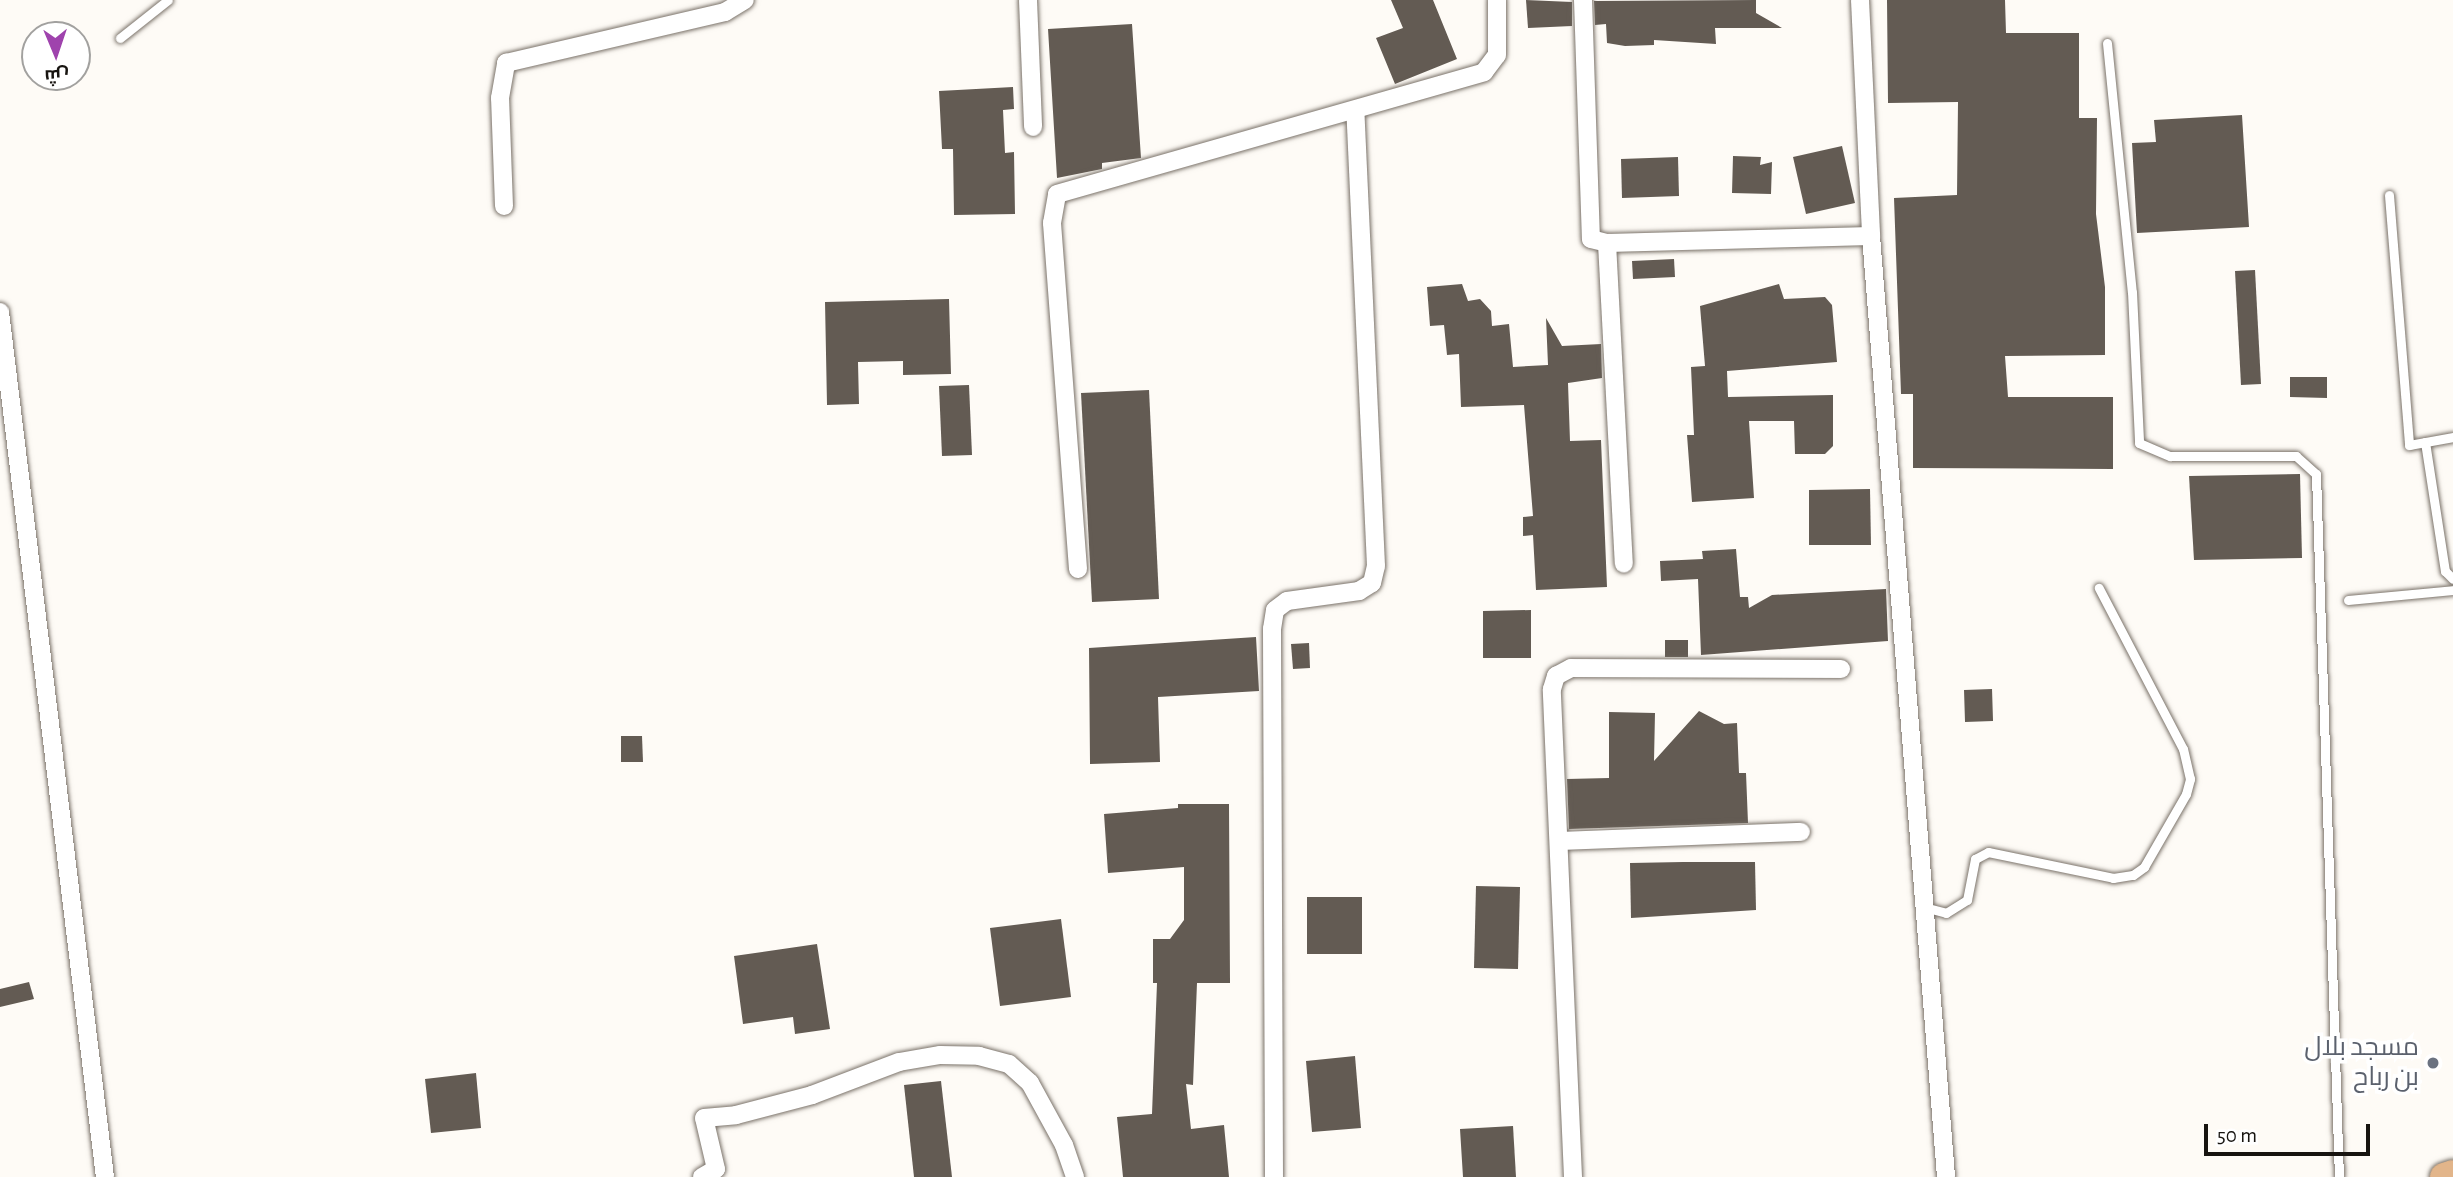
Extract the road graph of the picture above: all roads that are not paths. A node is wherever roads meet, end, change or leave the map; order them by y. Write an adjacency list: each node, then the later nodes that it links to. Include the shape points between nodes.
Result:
1 (168, 0): 7 (lane)
2 (745, 0): 12 (street, via 725,12 506,62 500,98)
3 (1028, 0): 10 (street)
4 (1497, 0): 9 (street, via 1493,66)
5 (1583, 0): 14 (street, via 1591,239)
6 (1860, 0): 13 (street)
7 (120, 38)
8 (2107, 43): 35 (lane, via 2132,292 2139,443 2169,456 2297,456 2316,474)
9 (1355, 111): 19 (street, via 1057,194 1052,223); 32 (street, via 1376,566 1372,583 1359,591 1287,601 1275,610)
10 (1033, 127)
11 (2389, 195): 17 (lane, via 2409,445)
12 (503, 206)
13 (1871, 236): 14 (street); 27 (street)
14 (1606, 243): 18 (street)
15 (0, 312): 29 (street)
16 (2453, 437): 17 (lane)
17 (2425, 442): 20 (lane, via 2445,571)
18 (1624, 564)
19 (1078, 569)
20 (2453, 579)
21 (2099, 588): 27 (lane, via 2183,749 2189,779 2186,794 2144,867 2133,875 2113,878 1988,852 1975,859 1966,900 1946,913)
22 (2453, 590): 23 (lane)
23 (2348, 600)
24 (1841, 669): 26 (street, via 1571,668 1556,676 1552,689)
25 (1801, 832): 26 (street)
26 (1562, 841): 33 (street)
27 (1924, 908): 34 (street)
28 (2453, 1174): 36 (main road)
29 (105, 1177)
30 (702, 1177): 31 (street, via 716,1169 704,1118 736,1115 812,1095 900,1062 940,1055 979,1056 1009,1064 1030,1083 1064,1145)
31 (1075, 1177)
32 (1273, 1177)
33 (1573, 1177)
34 (1946, 1177)
35 (2339, 1177)
36 (2444, 1177)

